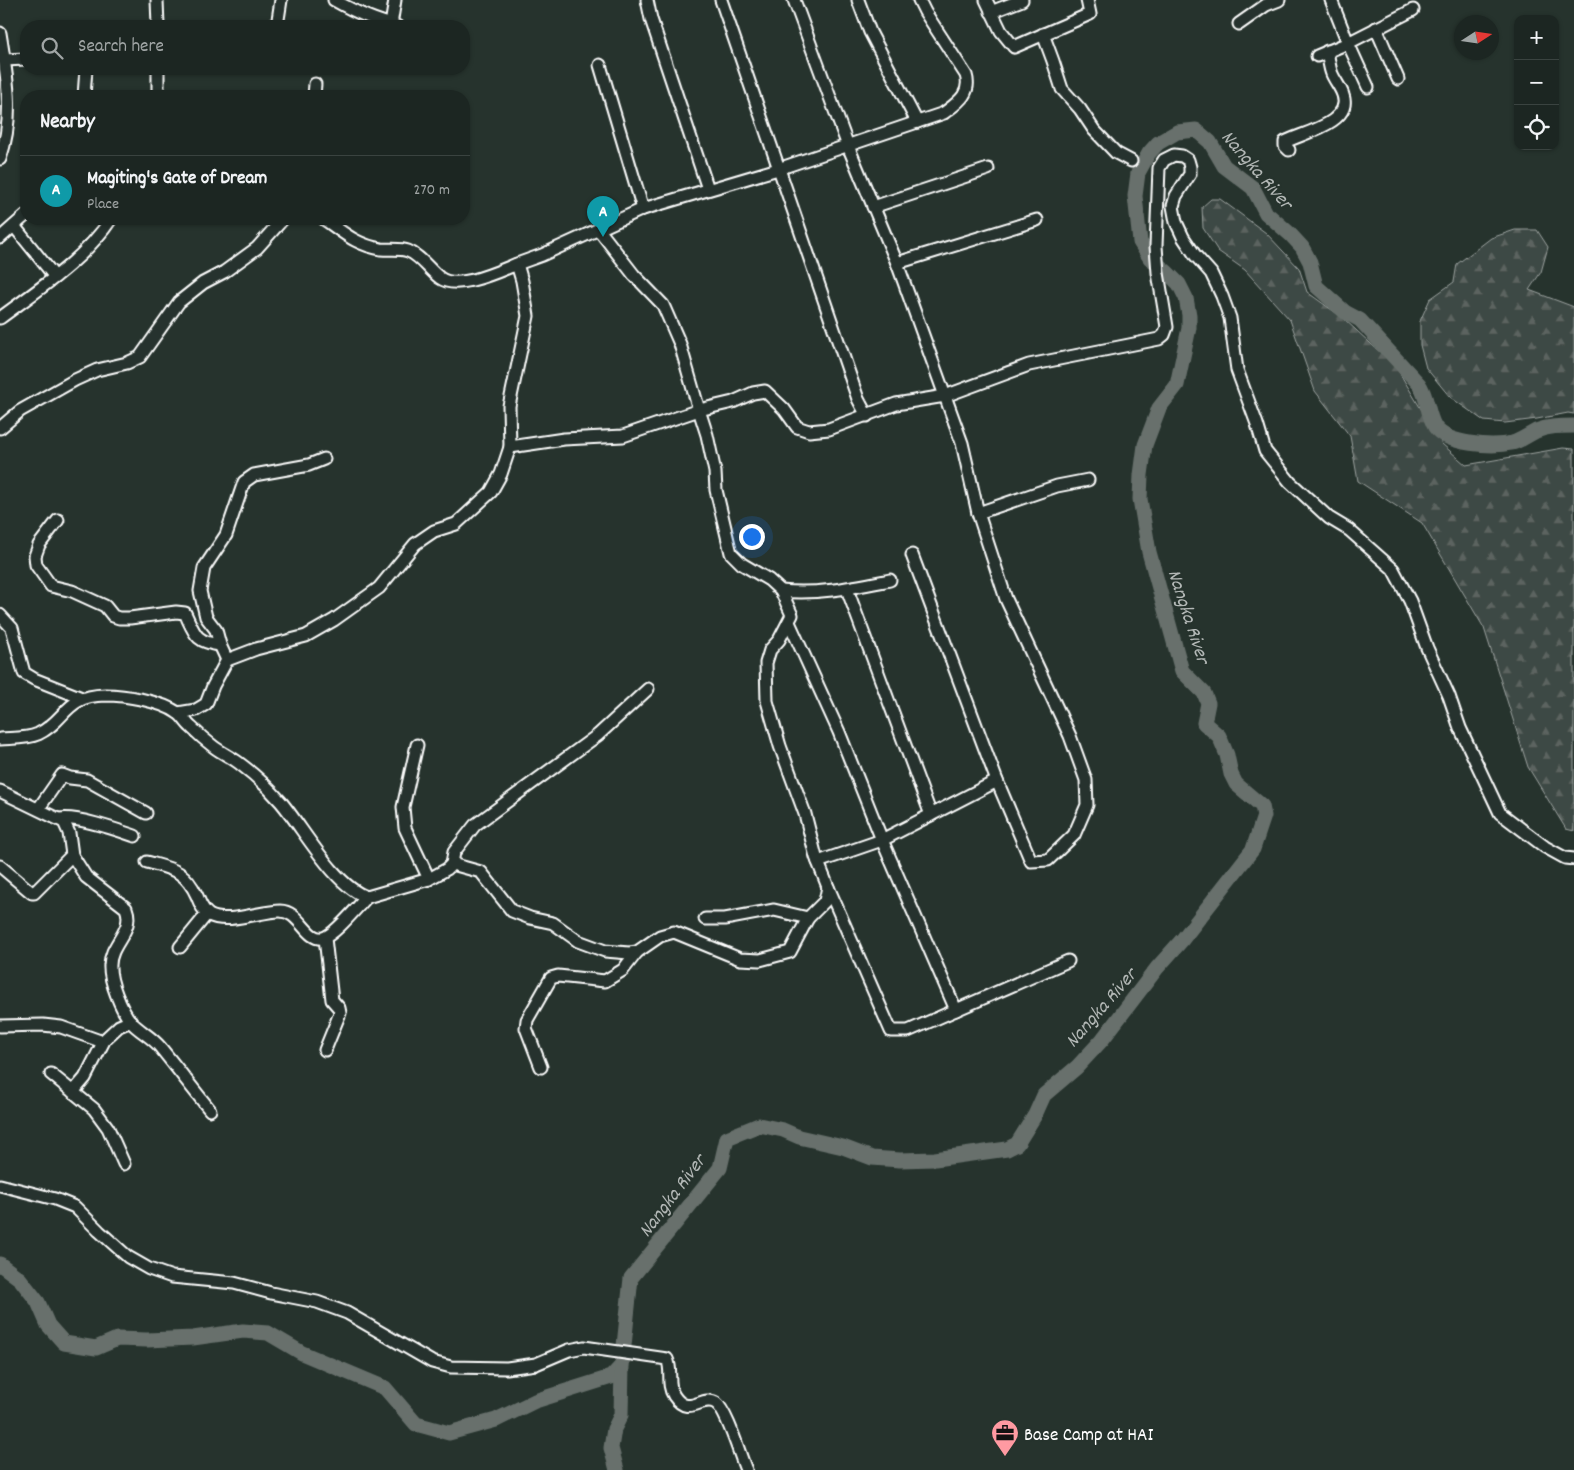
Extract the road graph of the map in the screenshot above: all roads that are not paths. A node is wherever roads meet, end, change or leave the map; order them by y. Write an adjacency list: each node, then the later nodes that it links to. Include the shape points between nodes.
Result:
1 (157, 0): 17 (street)
2 (281, 0): 18 (street)
3 (334, 0): 19 (street)
4 (395, 0): 20 (street)
5 (647, 0): 42 (street)
6 (721, 0): 41 (street)
7 (794, 0): 36 (street)
8 (858, 0): 35 (street, via 870,32)
9 (919, 0): 35 (street, via 969,84 966,92 944,113)
10 (986, 0): 16 (street)
11 (1022, 0): 16 (street)
12 (1087, 0): 24 (street, via 1090,14)
13 (1279, 0): 21 (street)
14 (1331, 0): 25 (street)
15 (1414, 10): 22 (street)
16 (991, 12): 24 (street, via 1014,47)
17 (158, 20)
18 (278, 20)
19 (374, 20)
20 (394, 20)
21 (1239, 24)
22 (1376, 28): 25 (street); 31 (street)
23 (0, 33): 27 (street)
24 (1043, 34): 39 (street, via 1062,89 1116,153)
25 (1348, 43): 32 (street); 37 (street, via 1322,54 1343,95 1340,114 1333,121 1285,142)
26 (20, 59): 27 (street)
27 (4, 60): 38 (street, via 10,120)
28 (600, 65): 44 (street)
29 (86, 75): 33 (street)
30 (158, 75): 34 (street)
31 (1398, 79)
32 (1368, 86)
33 (84, 90)
34 (158, 90)
35 (917, 122): 36 (street)
36 (848, 146): 41 (street); 43 (street)
37 (1289, 150)
38 (2, 154)
39 (1131, 161)
40 (988, 168): 43 (street)
41 (778, 169): 42 (street); 59 (street, via 858,399)
42 (708, 189): 44 (street)
43 (873, 207): 53 (street)
44 (643, 209): 51 (street)
45 (20, 220): 50 (street)
46 (1037, 220): 53 (street)
47 (107, 225): 55 (street)
48 (278, 225): 60 (street, via 257,248 179,302 140,357 74,380 20,410)
49 (333, 225): 54 (street, via 360,244 407,251 418,256 448,282 484,277)
50 (14, 226): 52 (street); 55 (street)
51 (599, 230): 54 (street); 58 (street, via 662,305 680,344)
52 (0, 238)
53 (897, 263): 57 (street)
54 (517, 264): 61 (street, via 528,316 509,406)
55 (55, 277): 56 (street)
56 (0, 318)
57 (945, 396): 59 (street, via 896,404); 64 (street, via 962,443); 88 (street, via 1029,365 1159,339 1164,335 1167,327 1156,246 1159,168 1164,160 1174,155 1188,160 1190,174 1174,206 1176,222 1195,255 1211,273 1222,296 1230,318 1237,370 1265,451 1290,482 1329,518 1349,530 1393,569 1410,601 1460,728 1500,813 1545,847 1565,858)
58 (699, 410): 59 (street, via 765,391 797,426 809,431 829,429); 61 (street, via 623,436 564,439); 69 (street, via 731,553)
59 (867, 416)
60 (0, 428)
61 (510, 447): 73 (street, via 491,492 456,524 434,531 414,544 379,588 306,636)
62 (324, 459): 72 (street, via 309,465 254,474 244,482 226,535 204,568 200,592 206,617 216,630)
63 (1088, 480): 64 (street, via 1057,486)
64 (978, 513): 79 (street, via 1006,599 1070,736 1086,780 1087,805 1074,835 1048,860 1031,862)
65 (58, 520): 72 (street, via 39,545 35,556 36,565 51,586 72,591 105,606 119,618 185,613 200,640)
66 (912, 555): 79 (street)
67 (890, 580): 68 (street)
68 (847, 589): 69 (street); 83 (street)
69 (781, 591): 71 (street, via 792,615)
70 (0, 615): 75 (street, via 12,628 24,673)
71 (789, 622): 86 (street, via 839,732); 90 (street, via 770,650 766,663 767,701)
72 (220, 645): 73 (street)
73 (227, 660): 76 (street, via 206,704 196,710)
74 (648, 689): 91 (street, via 598,735 475,825 454,852)
75 (82, 698): 76 (street, via 104,695 137,699 157,703); 77 (street, via 38,734)
76 (178, 713): 95 (street, via 214,748 240,763 259,780 280,801 328,865 349,886)
77 (0, 740)
78 (417, 745): 93 (street, via 403,814 405,828)
79 (997, 781): 83 (street)
80 (0, 791): 81 (street)
81 (38, 808): 82 (street, via 62,775 87,780); 84 (street)
82 (146, 813)
83 (931, 815): 86 (street)
84 (60, 820): 85 (street, via 90,823); 87 (street, via 69,833)
85 (135, 836)
86 (882, 840): 90 (street); 103 (street)
87 (72, 854): 92 (street, via 34,893); 104 (street, via 86,877 126,908 128,925 110,964 111,978)
88 (1574, 859)
89 (147, 862): 96 (street, via 185,876)
90 (818, 862): 94 (street)
91 (452, 864): 93 (street); 101 (street, via 481,872 512,911 553,923 578,941 605,951)
92 (0, 866)
93 (429, 879): 95 (street)
94 (828, 887): 97 (street, via 824,901); 103 (street, via 891,1031 908,1032)
95 (367, 897): 99 (street)
96 (207, 914): 99 (street, via 228,918 282,911 297,918 312,936); 100 (street)
97 (808, 918): 98 (street, via 774,910 725,919); 101 (street, via 790,952 760,960 740,959 674,932 660,936)
98 (705, 919)
99 (325, 938): 107 (street, via 332,1000 340,1013)
100 (180, 948)
101 (636, 952): 108 (street, via 623,970 604,981 551,978 527,1020 526,1028)
102 (1068, 960): 103 (street)
103 (956, 1010)
104 (131, 1022): 106 (street, via 119,1026); 111 (street, via 158,1045)
105 (0, 1026): 106 (street, via 61,1026)
106 (103, 1042): 110 (street, via 85,1078)
107 (325, 1050)
108 (540, 1067)
109 (51, 1074): 110 (street)
110 (73, 1092): 112 (street, via 94,1109 108,1128)
111 (210, 1110)
112 (124, 1164)
113 (0, 1185): 114 (street, via 75,1207 128,1257 150,1269 172,1277 234,1283 317,1302 347,1313 432,1362 451,1367 507,1368 536,1364 584,1347 668,1360 670,1387 679,1401 686,1406 712,1402 721,1408)
114 (746, 1470)

